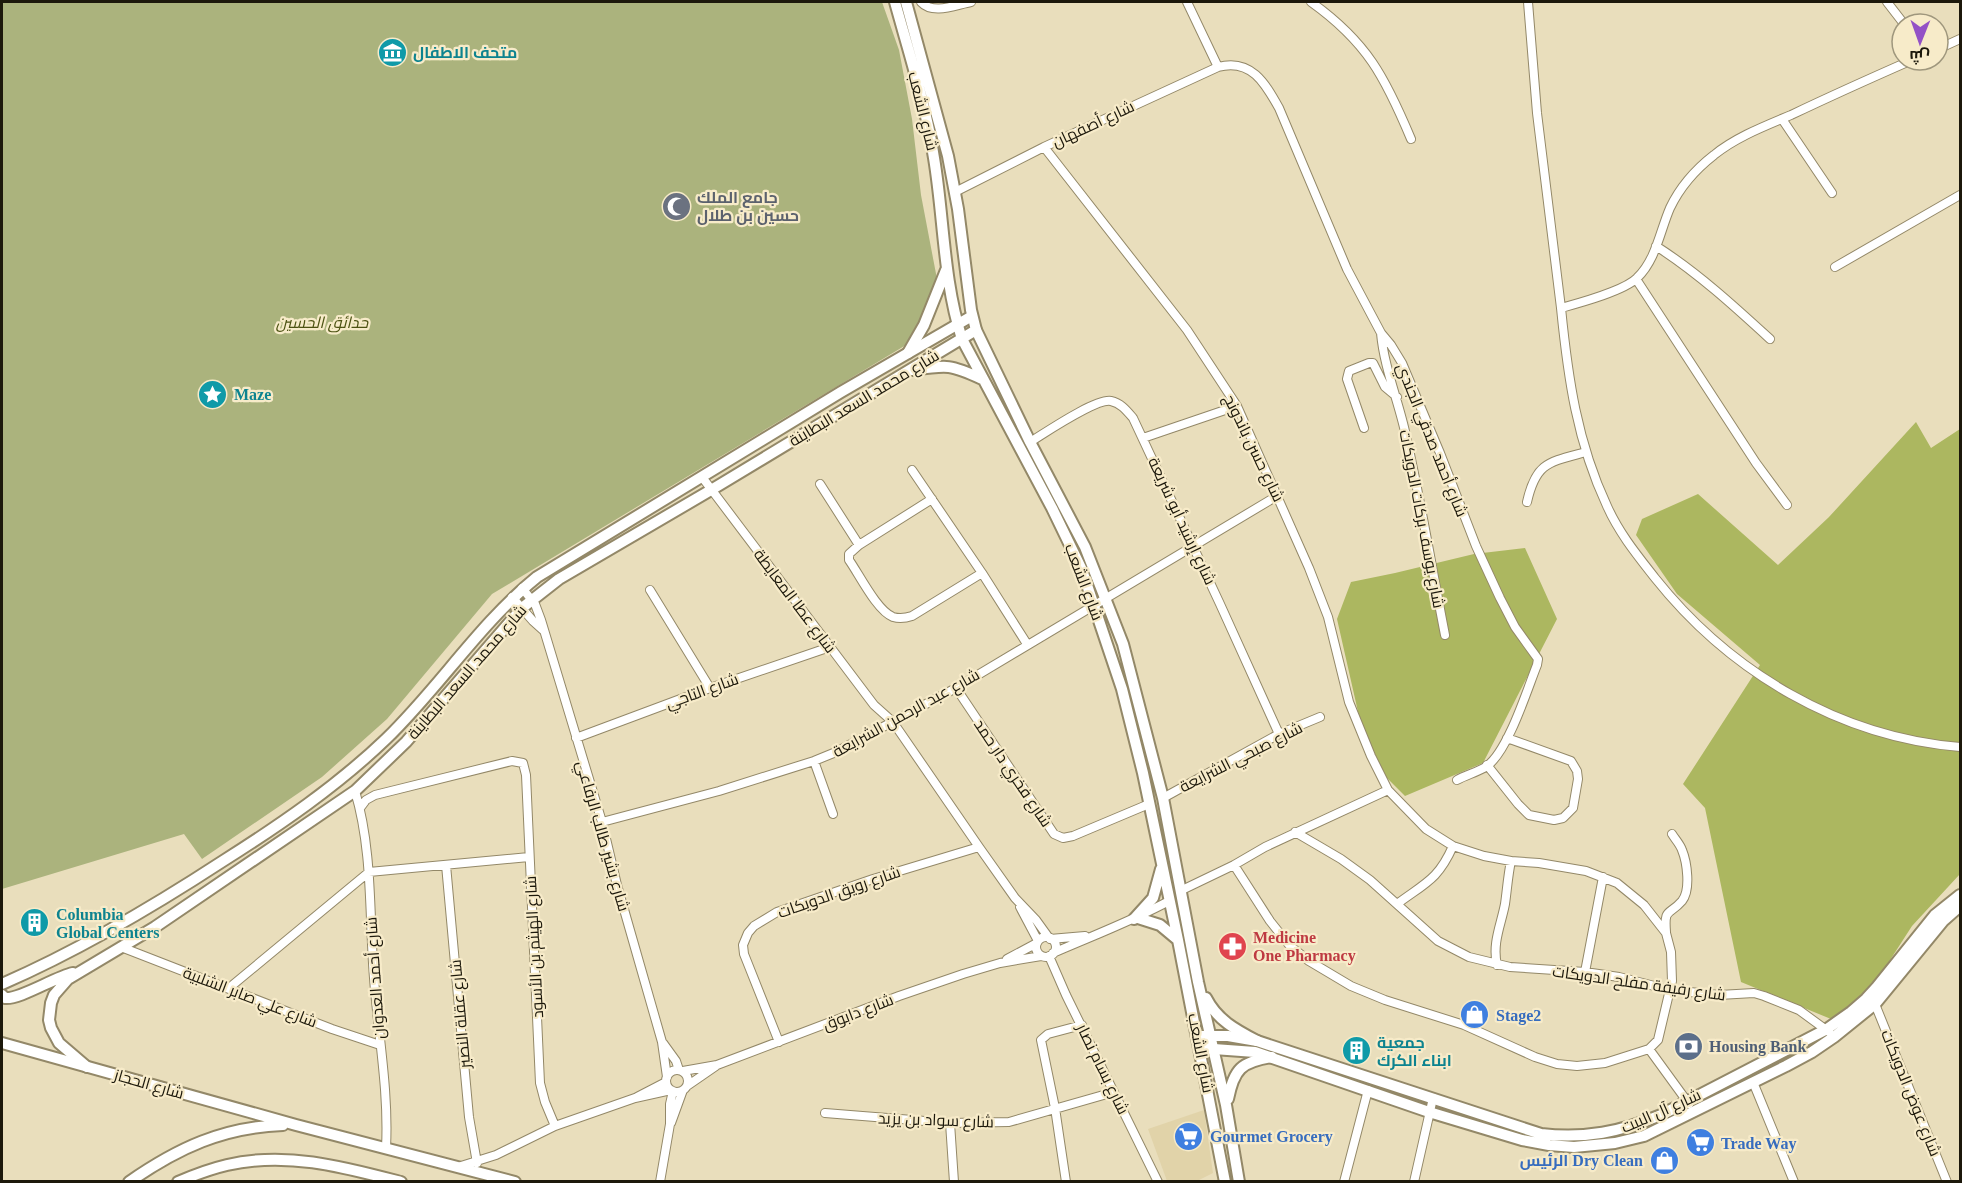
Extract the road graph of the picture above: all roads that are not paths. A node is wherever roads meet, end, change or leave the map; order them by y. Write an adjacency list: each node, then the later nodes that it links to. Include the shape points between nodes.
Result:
1 (895, 2): 19 (street, شارع الشعب, via 934,155)
2 (906, 2): 14 (street, شارع الشعب)
3 (921, 2): 4 (street, via 935,9)
4 (970, 2)
5 (1187, 2): 9 (street)
6 (1311, 2): 12 (street, via 1344,28 1372,59)
7 (1528, 2): 21 (street)
8 (1233, 64): 9 (street, شارع أصفهان); 25 (street, شارع أحمد صدقي الجندي, via 1255,73 1272,96 1343,262)
9 (1218, 67): 13 (street, شارع أصفهان)
10 (1890, 70): 11 (street)
11 (1782, 119): 15 (street); 17 (street, via 1734,142 1700,167 1671,207)
12 (1411, 140)
13 (1044, 147): 14 (street, شارع أصفهان); 32 (street, شارع حسن باندونج, via 1188,330)
14 (955, 192): 22 (street, شارع الشعب)
15 (1832, 193)
16 (1960, 195): 18 (street)
17 (1656, 246): 20 (street); 27 (street, via 1716,290)
18 (1835, 267)
19 (946, 270): 23 (street, شارع الشعب); 28 (street)
20 (1636, 279): 21 (street); 44 (street)
21 (1561, 308): 36 (street, via 1573,402)
22 (972, 316): 23 (street, شارع محمد السعد البطاينة); 24 (street, شارع الشعب)
23 (957, 324): 26 (street, شارع الشعب); 28 (street, شارع محمد السعد البطاينة)
24 (976, 330): 26 (street, شارع محمد السعد البطاينة); 35 (street, شارع الشعب)
25 (1380, 333): 31 (street, شارع يوسف بركات الدويكات); 65 (street, شارع أحمد صدقي الجندي, via 1402,363 1500,598 1538,659)
26 (962, 339): 29 (street, شارع محمد السعد البطاينة); 30 (street, شارع الشعب)
27 (1770, 339)
28 (908, 353): 38 (street, شارع محمد السعد البطاينة)
29 (912, 370): 30 (street, via 944,365); 40 (street, شارع محمد السعد البطاينة)
30 (982, 380): 53 (street, شارع الشعب, via 1064,530)
31 (1397, 397): 33 (street, via 1383,385 1373,363 1349,371 1347,379); 56 (street, شارع يوسف بركات الدويكات)
32 (1237, 406): 34 (street); 41 (street, شارع حسن باندونج)
33 (1364, 428)
34 (1143, 438): 35 (street, شارع إرشيد أبو شريعة, via 1123,407 1104,401); 46 (street, شارع إرشيد أبو شريعة)
35 (1030, 442): 51 (street, شارع الشعب, via 1080,536)
36 (1586, 452): 43 (street, via 1539,470); 66 (street, via 1607,506 1632,549 1678,606 1725,649 1770,682 1836,717 1891,736)
37 (912, 470): 42 (street)
38 (702, 477): 40 (street, شارع عطا المعايطة); 48 (street, شارع محمد السعد البطاينة)
39 (820, 484): 45 (street)
40 (711, 490): 52 (street, شارع محمد السعد البطاينة); 58 (street, شارع عطا المعايطة)
41 (1277, 496): 46 (street, شارع عبد الرحمن الشرايعة); 70 (street, شارع حسن باندونج, via 1324,604 1349,702)
42 (932, 499): 45 (street); 47 (street)
43 (1527, 502)
44 (1786, 505)
45 (859, 545): 47 (street, via 849,554 849,560 879,604 894,617 912,616)
46 (1193, 545): 51 (street, شارع عبد الرحمن الشرايعة); 63 (street, شارع إرشيد أبو شريعة)
47 (982, 573): 57 (street)
48 (522, 588): 50 (street, شارع محمد السعد البطاينة); 52 (street, شارع بشير طالب الرفاعي)
49 (650, 590): 59 (street)
50 (512, 597): 54 (street, شارع بشير طالب الرفاعي); 94 (street, شارع محمد السعد البطاينة, via 414,711 357,765 259,838)
51 (1106, 597): 53 (street, شارع عبد الرحمن الشرايعة); 72 (street, شارع الشعب, via 1123,644)
52 (531, 599): 54 (street, شارع محمد السعد البطاينة); 55 (street, شارع بشير طالب الرفاعي)
53 (1094, 604): 57 (street, شارع عبد الرحمن الشرايعة); 73 (street, شارع الشعب, via 1122,689)
54 (522, 608): 55 (street, شارع بشير طالب الرفاعي); 71 (street, شارع محمد السعد البطاينة, via 406,742)
55 (543, 630): 64 (street, شارع بشير طالب الرفاعي)
56 (1445, 635)
57 (1027, 644): 60 (street, شارع عبد الرحمن الشرايعة)
58 (830, 647): 59 (street, شارع التاجي); 62 (street, شارع عطا المعايطة, via 874,705)
59 (711, 688): 64 (street, شارع التاجي)
60 (956, 688): 62 (street, شارع عبد الرحمن الشرايعة); 73 (street, شارع فخري دار حمد, via 1054,834 1063,838 1073,836)
61 (1320, 717): 63 (street, شارع صبحي الشرايعة)
62 (893, 722): 67 (street, شارع عبد الرحمن الشرايعة); 80 (street)
63 (1279, 734): 72 (street, شارع صبحي الشرايعة)
64 (576, 738): 76 (street, شارع بشير طالب الرفاعي)
65 (1508, 738): 68 (street, شارع أحمد صدقي الجندي); 68 (street, via 1571,761 1578,779 1573,808 1563,818 1554,820 1529,815)
66 (1960, 747)
67 (814, 761): 75 (street); 76 (street, شارع عبد الرحمن الشرايعة, via 719,792)
68 (1487, 765): 69 (street, شارع أحمد صدقي الجندي)
69 (1457, 780)
70 (1388, 790): 77 (street); 79 (street, شارع حسن باندونج, via 1426,829)
71 (355, 791): 74 (street, شارع أحمد العدوان); 96 (street, شارع محمد السعد البطاينة)
72 (1163, 798): 88 (street, شارع الشعب)
73 (1149, 804): 84 (street, شارع الشعب)
74 (360, 808): 81 (street, via 375,795 518,761 523,763 526,775); 86 (street, شارع أحمد العدوان)
75 (833, 814)
76 (602, 822): 119 (street, شارع بشير طالب الرفاعي)
77 (1295, 832): 85 (street); 92 (street, شارع رفيفة مفلح الدويكات, via 1348,864)
78 (1672, 834): 97 (street, via 1683,852 1686,891 1681,902 1667,912)
79 (1453, 846): 82 (street, شارع حسن باندونج); 92 (street, via 1441,869)
80 (979, 848): 90 (street); 120 (street, شارع رويق الدويكات, via 788,908 754,926 744,938 744,954)
81 (529, 857): 83 (street, شارع الهيثم بن الأسود); 147 (street, شارع الهيثم بن الأسود, via 540,1083)
82 (1511, 861): 87 (street, شارع حسن باندونج, via 1567,867); 105 (street, via 1495,942)
83 (446, 865): 86 (street, شارع الهيثم بن الأسود); 149 (street, شارع عقلة النصير, via 469,1117)
84 (1162, 865): 91 (street, شارع الشعب); 95 (street, via 1153,898)
85 (1234, 865): 88 (street); 125 (street, via 1290,946 1351,987 1464,1025 1557,1064 1592,1065)
86 (369, 872): 110 (street); 122 (street, شارع أحمد العدوان)
87 (1603, 877): 97 (street, شارع حسن باندونج, via 1644,905); 107 (street)
88 (1182, 890): 108 (street, شارع الشعب)
89 (1960, 895): 115 (street, شارع آل البيت, via 1935,915 1866,999)
90 (1015, 898): 99 (street); 101 (street)
91 (1169, 901): 95 (street, شارع دابوق); 100 (street, شارع الشعب)
92 (1397, 904): 105 (street, شارع رفيفة مفلح الدويكات, via 1445,945)
93 (1960, 906): 113 (street, شارع آل البيت, via 1943,921)
94 (146, 911): 96 (street); 109 (street, شارع محمد السعد البطاينة)
95 (1136, 918): 98 (street, شارع دابوق); 100 (street, via 1160,926)
96 (155, 927): 102 (street, شارع محمد السعد البطاينة)
97 (1666, 933): 111 (street, via 1672,960)
98 (1092, 935): 99 (street, شارع دابوق); 103 (street, شارع دابوق)
99 (1049, 939): 101 (street); 103 (street, via 1055,945)
100 (1178, 940): 117 (street, شارع الشعب)
101 (1037, 942): 103 (street, via 1036,948); 104 (street, شارع دابوق)
102 (121, 947): 106 (street, شارع محمد السعد البطاينة); 110 (street, شارع علي صابر الشلبية)
103 (1048, 955): 104 (street, شارع دابوق); 114 (street, شارع بسام نصار)
104 (1000, 963): 120 (street, شارع دابوق)
105 (1497, 965): 107 (street, شارع رفيفة مفلح الدويكات)
106 (78, 972): 112 (street, via 13,998); 128 (street, شارع محمد السعد البطاينة, via 54,995 49,1020 59,1043)
107 (1585, 972): 111 (street, شارع رفيفة مفلح الدويكات)
108 (1198, 982): 116 (street, شارع الشعب); 118 (street, via 1221,1019)
109 (2, 984)
110 (228, 988): 122 (street, شارع علي صابر الشلبية)
111 (1670, 990): 115 (street, شارع رفيفة مفلح الدويكات, via 1719,995 1754,993 1799,1010); 125 (street, via 1658,1040)
112 (2, 995)
113 (1875, 1004): 115 (street, شارع آل البيت); 164 (street, شارع عوض الدويكات)
114 (1082, 1025): 135 (street, شارع بسام نصار); 140 (street, via 1048,1034 1041,1040)
115 (1831, 1033): 131 (street, شارع آل البيت, via 1812,1052); 138 (street, شارع آل البيت)
116 (1211, 1035): 117 (street, شارع آل البيت); 118 (street, شارع آل البيت); 124 (street, شارع الشعب)
117 (1198, 1036): 123 (street, شارع الشعب)
118 (1257, 1041): 137 (street, شارع آل البيت)
119 (662, 1042): 129 (street, شارع بشير طالب الرفاعي); 130 (street, شارع بشير طالب الرفاعي)
120 (779, 1042): 127 (street, شارع دابوق)
121 (2, 1043): 128 (street, شارع الحجاز)
122 (380, 1045): 148 (street, شارع أحمد العدوان)
123 (1200, 1048): 124 (street, شارع آل البيت); 159 (street, شارع الشعب)
124 (1214, 1048): 126 (street, شارع آل البيت); 139 (street, شارع الشعب)
125 (1649, 1049): 138 (street)
126 (1272, 1057): 134 (street, شارع آل البيت); 139 (street, via 1240,1068 1231,1081)
127 (717, 1065): 129 (street, شارع دابوق); 132 (street, شارع دابوق)
128 (87, 1067): 146 (street, شارع الحجاز)
129 (681, 1070): 130 (street, via 673,1070); 132 (street, via 688,1078)
130 (666, 1079): 133 (street); 136 (street)
131 (1753, 1082): 142 (street, شارع آل البيت); 163 (street)
132 (685, 1088): 133 (street); 145 (street)
133 (672, 1090): 136 (street); 145 (street)
134 (1368, 1090): 141 (street, شارع آل البيت); 161 (street)
135 (1114, 1092): 140 (street, شارع سواد بن يزيد); 158 (street, شارع بسام نصار)
136 (635, 1098): 147 (street)
137 (1433, 1098): 138 (street, شارع آل البيت, via 1557,1136 1613,1132); 141 (street)
138 (1687, 1100): 142 (street)
139 (1226, 1105): 160 (street, شارع الشعب)
140 (1054, 1108): 144 (street, شارع سواد بن يزيد, via 1009,1122); 157 (street)
141 (1430, 1112): 142 (street, شارع آل البيت, via 1522,1140 1574,1147 1644,1136); 162 (street)
142 (1693, 1112)
143 (825, 1113): 144 (street, شارع سواد بن يزيد)
144 (950, 1123): 156 (street)
145 (670, 1124): 155 (street)
146 (296, 1125): 148 (street, شارع الحجاز); 151 (street, شارع الحجاز, via 248,1128 211,1137 174,1153)
147 (555, 1126): 149 (street)
148 (386, 1148): 150 (street, شارع الحجاز)
149 (477, 1163): 150 (street)
150 (461, 1166): 154 (street, شارع الحجاز)
151 (129, 1182)
152 (178, 1182): 153 (street, via 229,1164 278,1159 316,1162)
153 (401, 1182)
154 (515, 1182)
155 (660, 1182)
156 (954, 1182)
157 (1066, 1182)
158 (1158, 1182)
159 (1225, 1182)
160 (1239, 1182)
161 (1344, 1182)
162 (1414, 1182)
163 (1794, 1182)
164 (1947, 1182)

